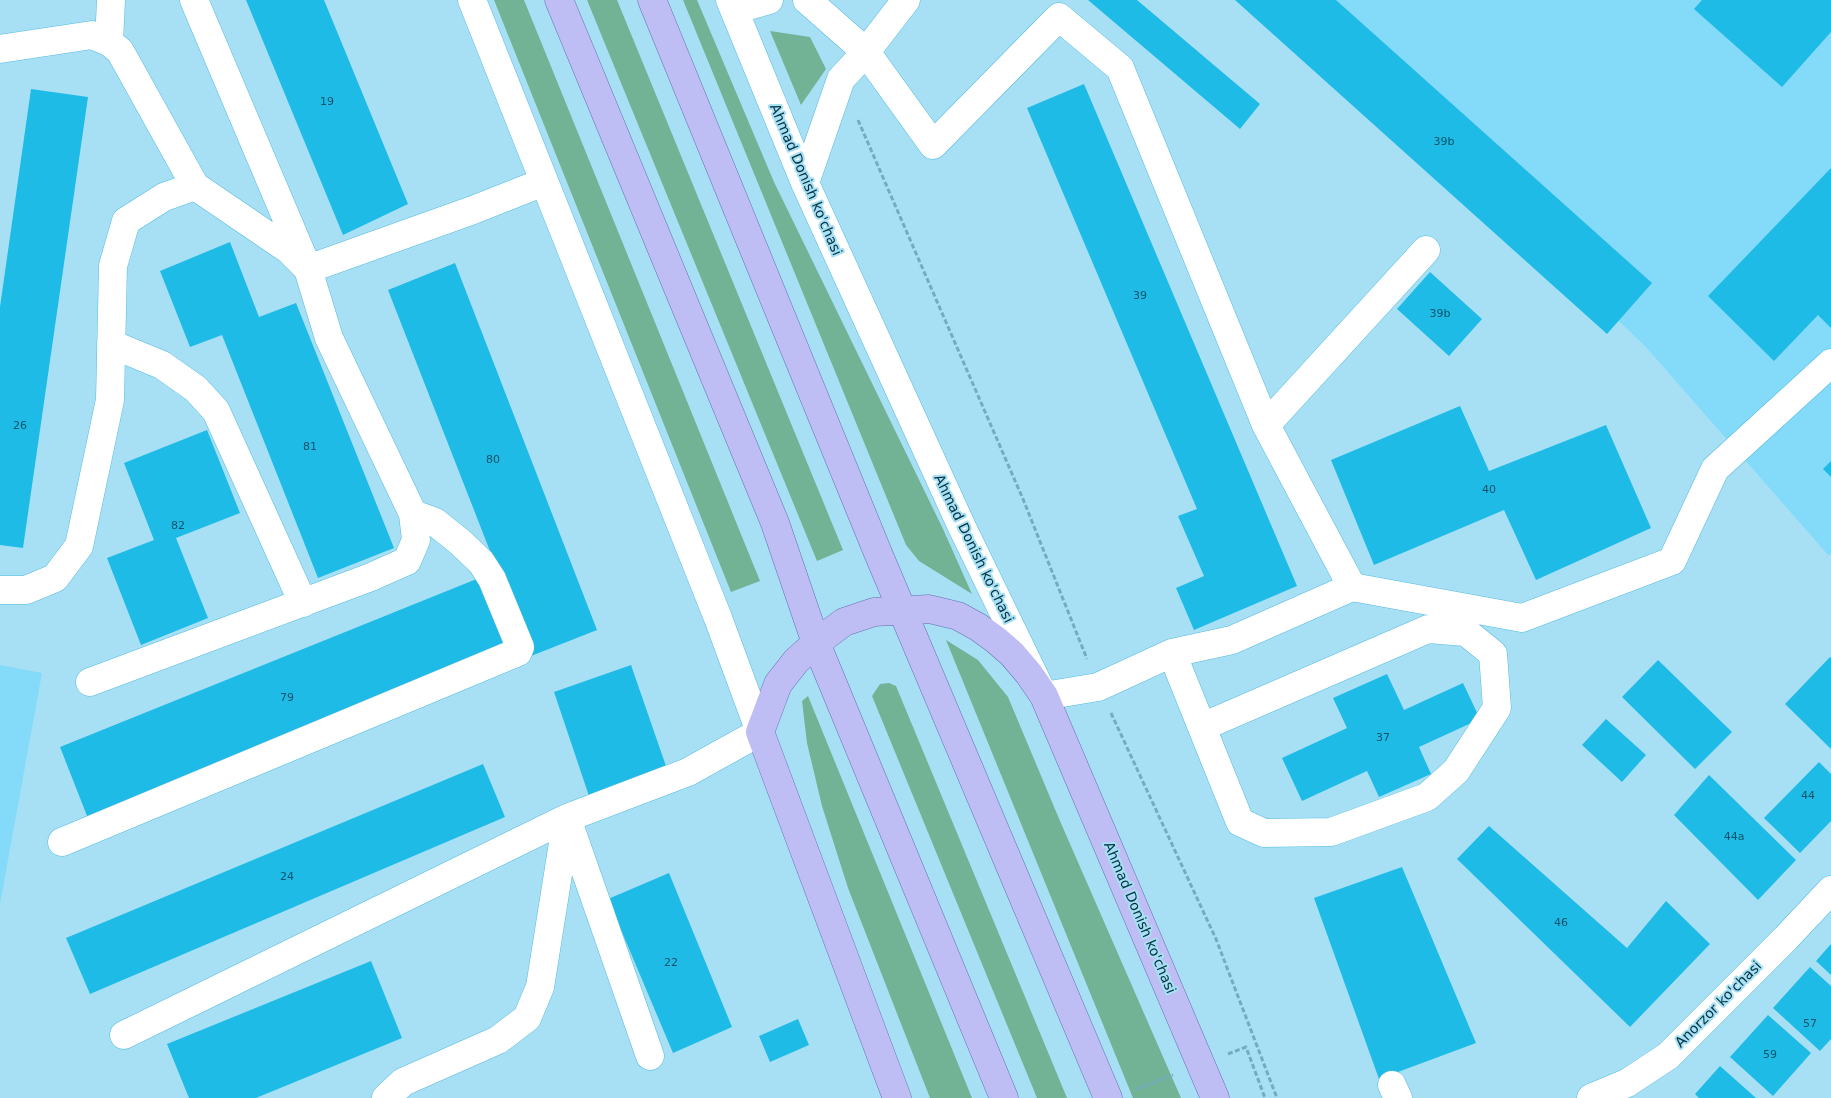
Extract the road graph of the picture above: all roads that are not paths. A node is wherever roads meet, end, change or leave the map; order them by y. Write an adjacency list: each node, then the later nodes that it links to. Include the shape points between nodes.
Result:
1 (111, 0): 10 (street)
2 (194, 0): 17 (street)
3 (472, 0): 13 (street)
4 (559, 0): 26 (main road, via 775,523)
5 (652, 0): 25 (main road)
6 (769, 0): 9 (street)
7 (807, 0): 12 (street)
8 (906, 0): 12 (street)
9 (732, 5): 14 (street, Ahmad Donish ko'chasi)
10 (109, 42): 11 (street, via 92,35); 15 (street, via 120,51)
11 (0, 49)
12 (866, 52): 14 (street, via 841,79); 20 (street, via 933,145 1059,17 1120,68)
13 (544, 182): 17 (street); 31 (street, via 718,618)
14 (805, 182): 29 (street, Ahmad Donish ko'chasi, via 961,525)
15 (195, 186): 17 (street, via 290,250); 18 (street, via 164,197 126,221 113,266)
16 (1426, 250): 20 (street)
17 (308, 269): 21 (street, via 329,338)
18 (111, 344): 23 (street, via 110,400 79,546 55,578 26,590); 24 (street, via 162,365 196,389 216,411)
19 (1831, 363): 22 (street, via 1715,469 1672,562 1522,618)
20 (1266, 425): 22 (street)
21 (413, 514): 24 (street, via 416,540 407,560 372,578); 33 (street, via 435,522 481,562 492,579 520,646 518,652)
22 (1352, 588): 27 (street, via 1232,640)
23 (0, 590)
24 (303, 603): 28 (street)
25 (902, 610): 26 (main road, via 874,612 844,622); 29 (main road, via 936,611 958,616 978,627 1012,654); 41 (main road)
26 (816, 643): 31 (main road, via 778,684); 40 (main road)
27 (1172, 652): 29 (street, via 1098,686); 30 (street)
28 (90, 682)
29 (1044, 696): 42 (main road, Ahmad Donish ko'chasi)
30 (1202, 727): 30 (street, via 1240,822 1264,833 1331,832 1427,797 1456,771 1497,708 1494,654 1466,632 1428,630)
31 (760, 732): 32 (street, via 688,772); 39 (main road)
32 (567, 818): 35 (street); 36 (street); 38 (street, via 540,987 527,1018 498,1040)
33 (62, 842)
34 (1831, 890): 37 (street, Anorzor ko'chasi)
35 (124, 1035)
36 (650, 1056)
37 (1635, 1091): 43 (street, Anorzor ko'chasi)
38 (399, 1093)
39 (897, 1098)
40 (1004, 1098)
41 (1108, 1098)
42 (1215, 1098)
43 (1591, 1098)

